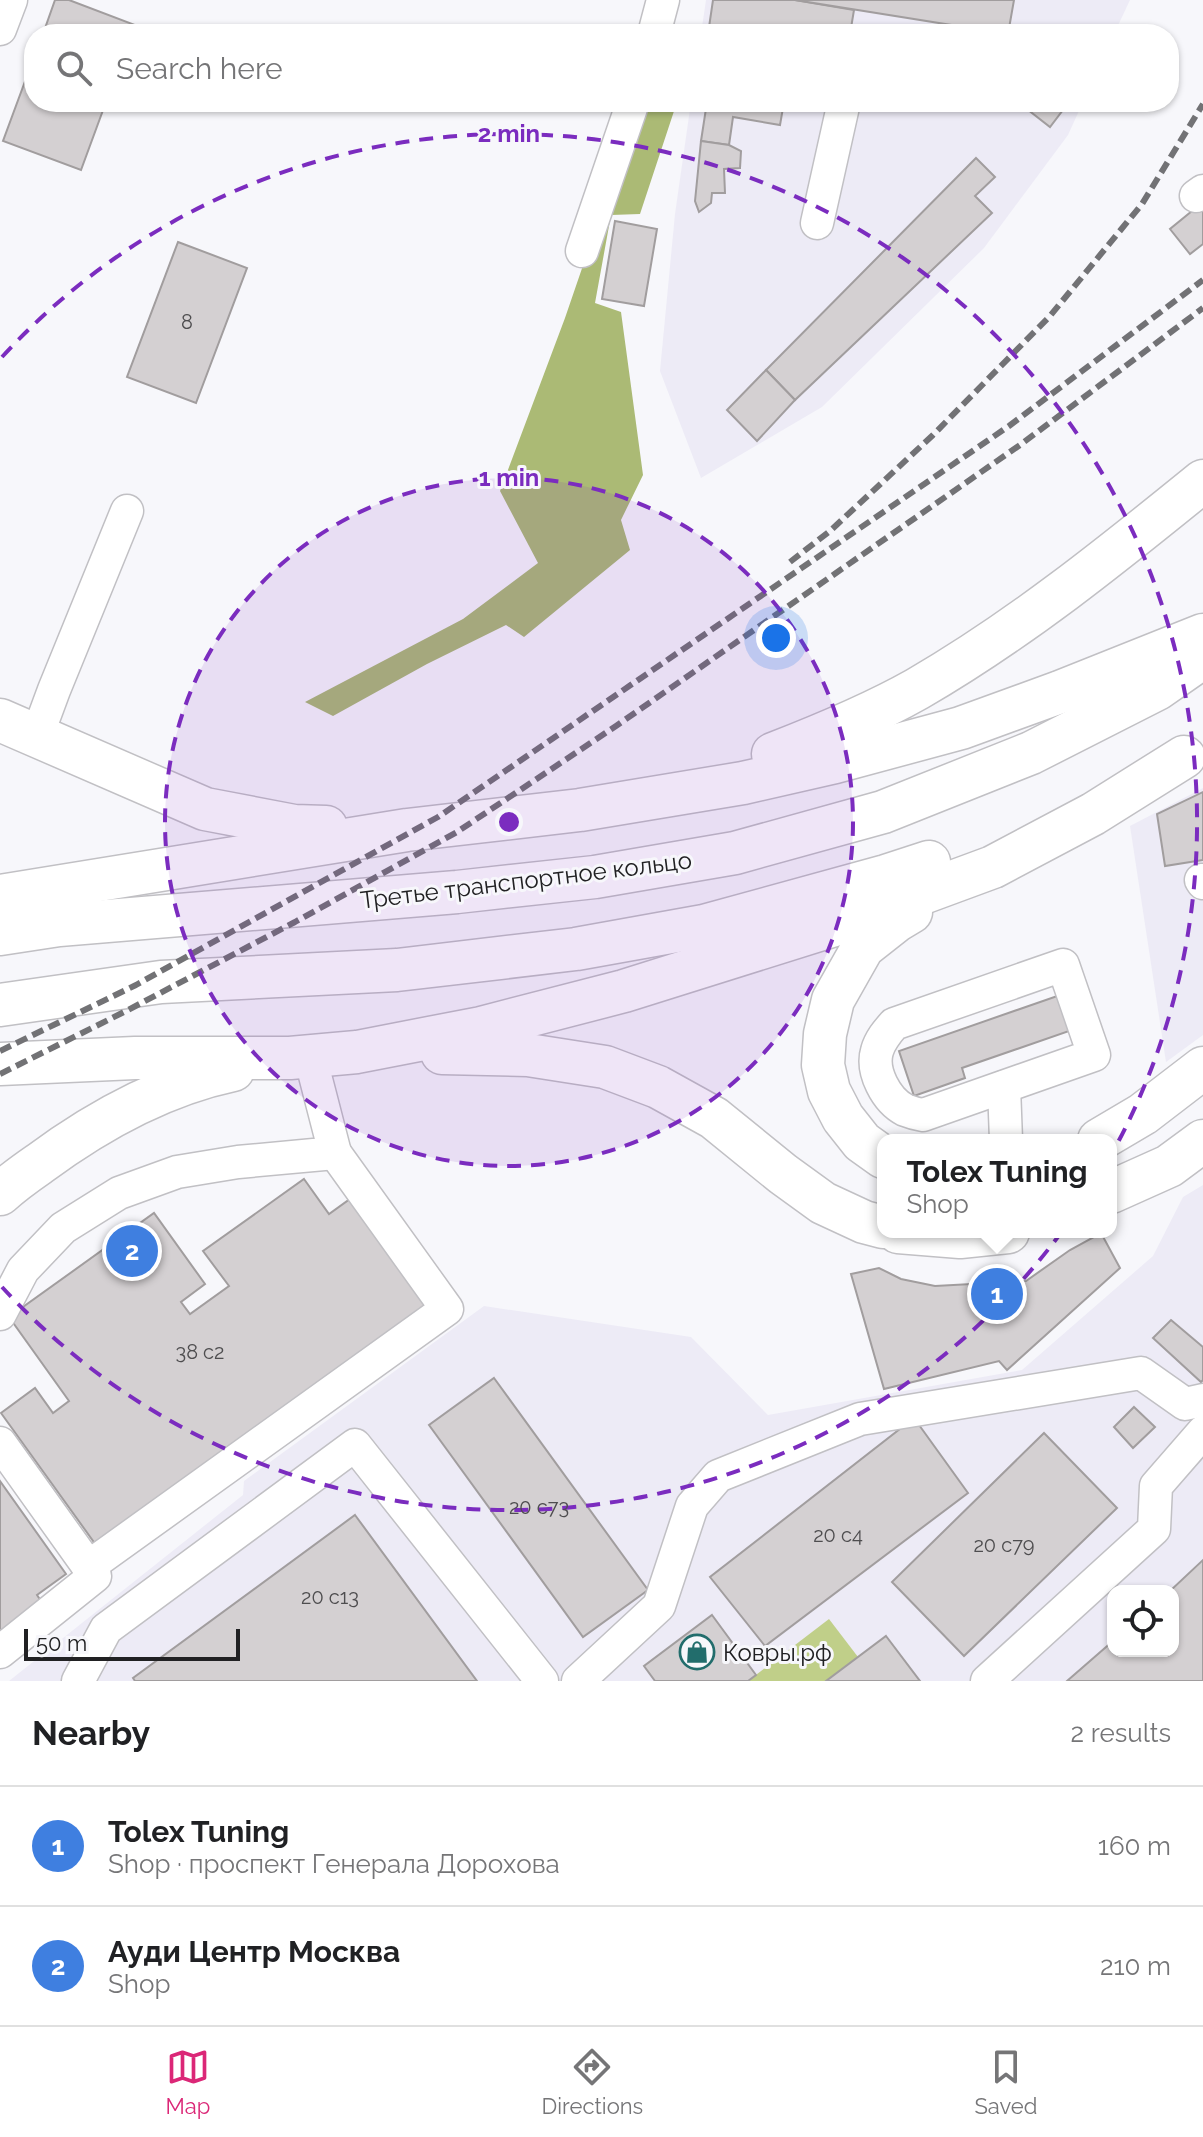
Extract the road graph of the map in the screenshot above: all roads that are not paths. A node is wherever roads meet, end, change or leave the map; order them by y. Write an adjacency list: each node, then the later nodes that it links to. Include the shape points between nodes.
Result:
1 (11, 0): 4 (lane)
2 (663, 0): 3 (lane)
3 (657, 24)
4 (0, 29)
5 (630, 112): 8 (lane)
6 (842, 112): 7 (lane)
7 (817, 223)
8 (582, 251)
9 (1203, 481): 16 (main road, via 1109,557 916,689 838,729 750,763)
10 (127, 511): 14 (lane)
11 (1203, 635): 16 (main road, via 961,728 743,783)
12 (1203, 657): 20 (main road, Третье транспортное кольцо, via 1157,689 1031,753 883,812 735,853 457,892)
13 (0, 720): 14 (main road)
14 (37, 736): 17 (main road, via 205,809 294,826)
15 (1194, 751): 18 (main road, via 1093,814); 21 (main road, via 975,847 704,926 431,967 161,982)
16 (580, 810): 17 (main road)
17 (407, 830): 19 (main road)
18 (993, 867): 22 (main road, via 844,922 624,991 481,1028); 28 (main road, via 896,921 863,947 833,1000 823,1065)
19 (0, 896)
20 (0, 934)
21 (0, 1005)
22 (357, 1052): 23 (main road); 36 (main road, via 528,1055 605,1067 658,1087 714,1118 823,1203)
23 (300, 1057): 24 (main road); 32 (lane); 35 (main road, via 212,1075 126,1108 67,1143)
24 (0, 1064)
25 (1203, 1068): 30 (main road)
26 (877, 1073): 27 (lane, via 903,1109 923,1115); 27 (lane, via 876,1053 894,1024 1063,965 1094,1055); 28 (lane)
27 (1004, 1087): 29 (lane)
28 (829, 1091): 33 (main road, via 852,1130)
29 (1006, 1134)
30 (1109, 1134)
31 (1203, 1141): 34 (main road, via 1169,1166)
32 (335, 1153): 37 (lane, via 177,1172 119,1193 63,1228 23,1270); 41 (lane, via 447,1309)
33 (877, 1153)
34 (1117, 1189)
35 (0, 1194)
36 (877, 1225)
37 (0, 1314)
38 (1203, 1400): 45 (lane, via 1185,1404 1141,1373 860,1419 718,1476 692,1506 659,1606)
39 (1203, 1432): 46 (lane, via 1156,1486 1154,1529)
40 (0, 1443): 41 (lane)
41 (88, 1567): 42 (lane, via 95,1576)
42 (0, 1652)
43 (78, 1681): 44 (lane, via 106,1629 355,1445)
44 (542, 1681)
45 (578, 1681)
46 (987, 1681)

